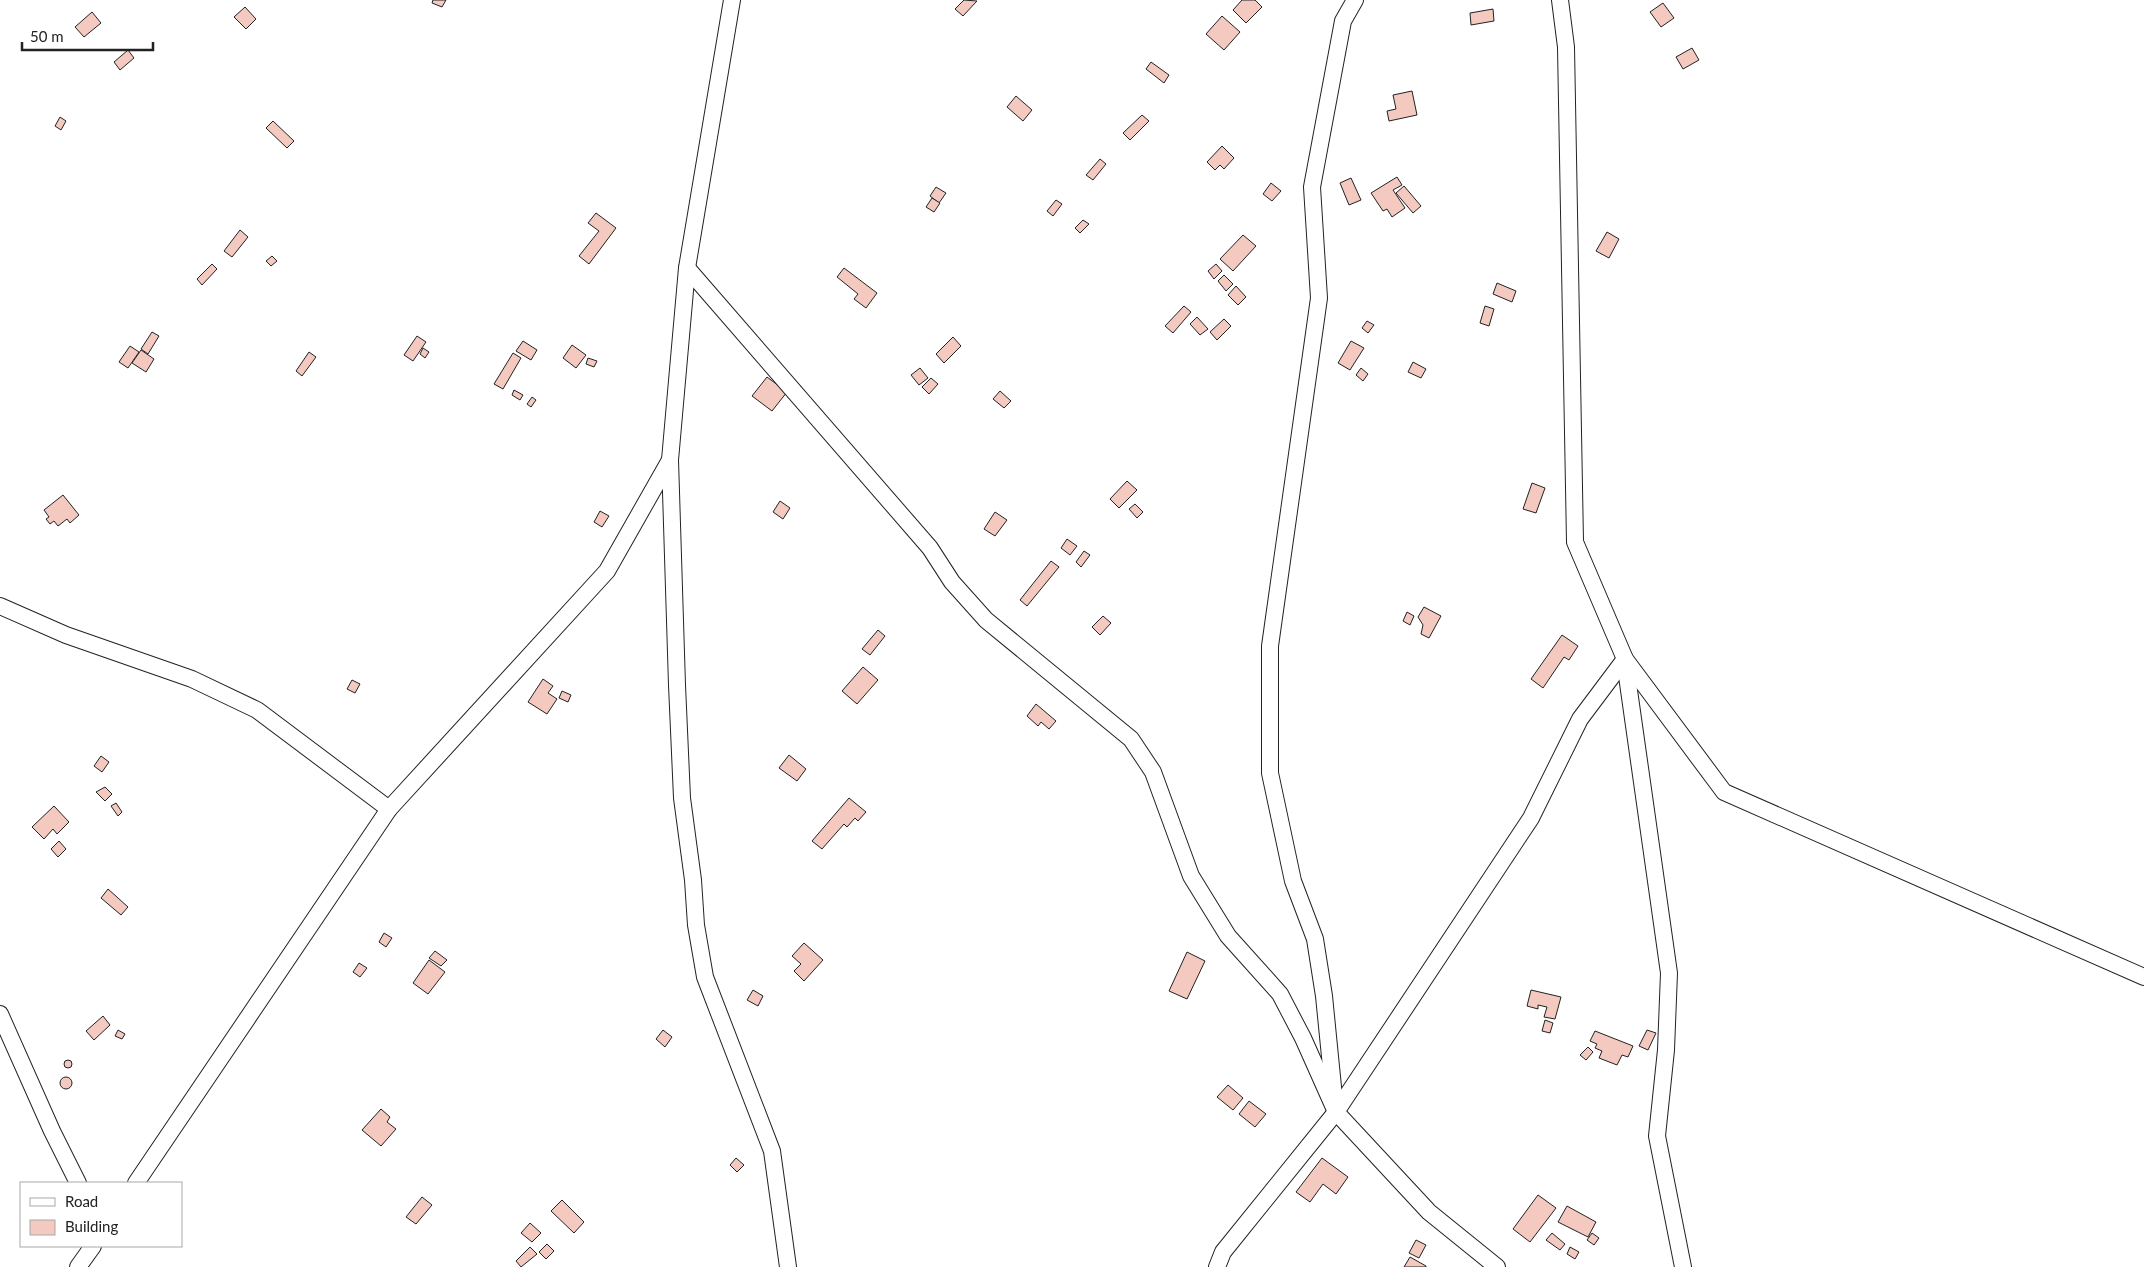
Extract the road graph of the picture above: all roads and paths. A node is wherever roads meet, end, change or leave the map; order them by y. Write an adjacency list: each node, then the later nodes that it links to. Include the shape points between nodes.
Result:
1 (732, 0): 4 (street)
2 (1355, 0): 11 (street, via 1343,21 1312,187 1319,298 1270,646 1270,773 1293,881 1315,939)
3 (1560, 0): 7 (street, via 1566,47 1576,542)
4 (687, 268): 5 (street); 11 (street, via 930,548 952,582 986,620 1131,739 1153,772 1191,876 1228,936 1280,994)
5 (670, 460): 8 (street, via 607,571); 16 (street, via 682,798 696,926 705,977 772,1151)
6 (0, 606): 8 (street, via 66,635 192,680 257,710)
7 (1625, 659): 9 (street, via 1724,792); 11 (street, via 1580,719 1531,818); 19 (street, via 1669,973 1666,1050 1657,1136)
8 (390, 809): 13 (street)
9 (2144, 977)
10 (0, 1014): 12 (street)
11 (1336, 1112): 17 (street, via 1223,1252); 18 (street, via 1429,1212)
12 (78, 1182)
13 (137, 1182)
14 (92, 1247): 15 (street)
15 (78, 1267)
16 (788, 1267)
17 (1217, 1267)
18 (1497, 1267)
19 (1683, 1267)

